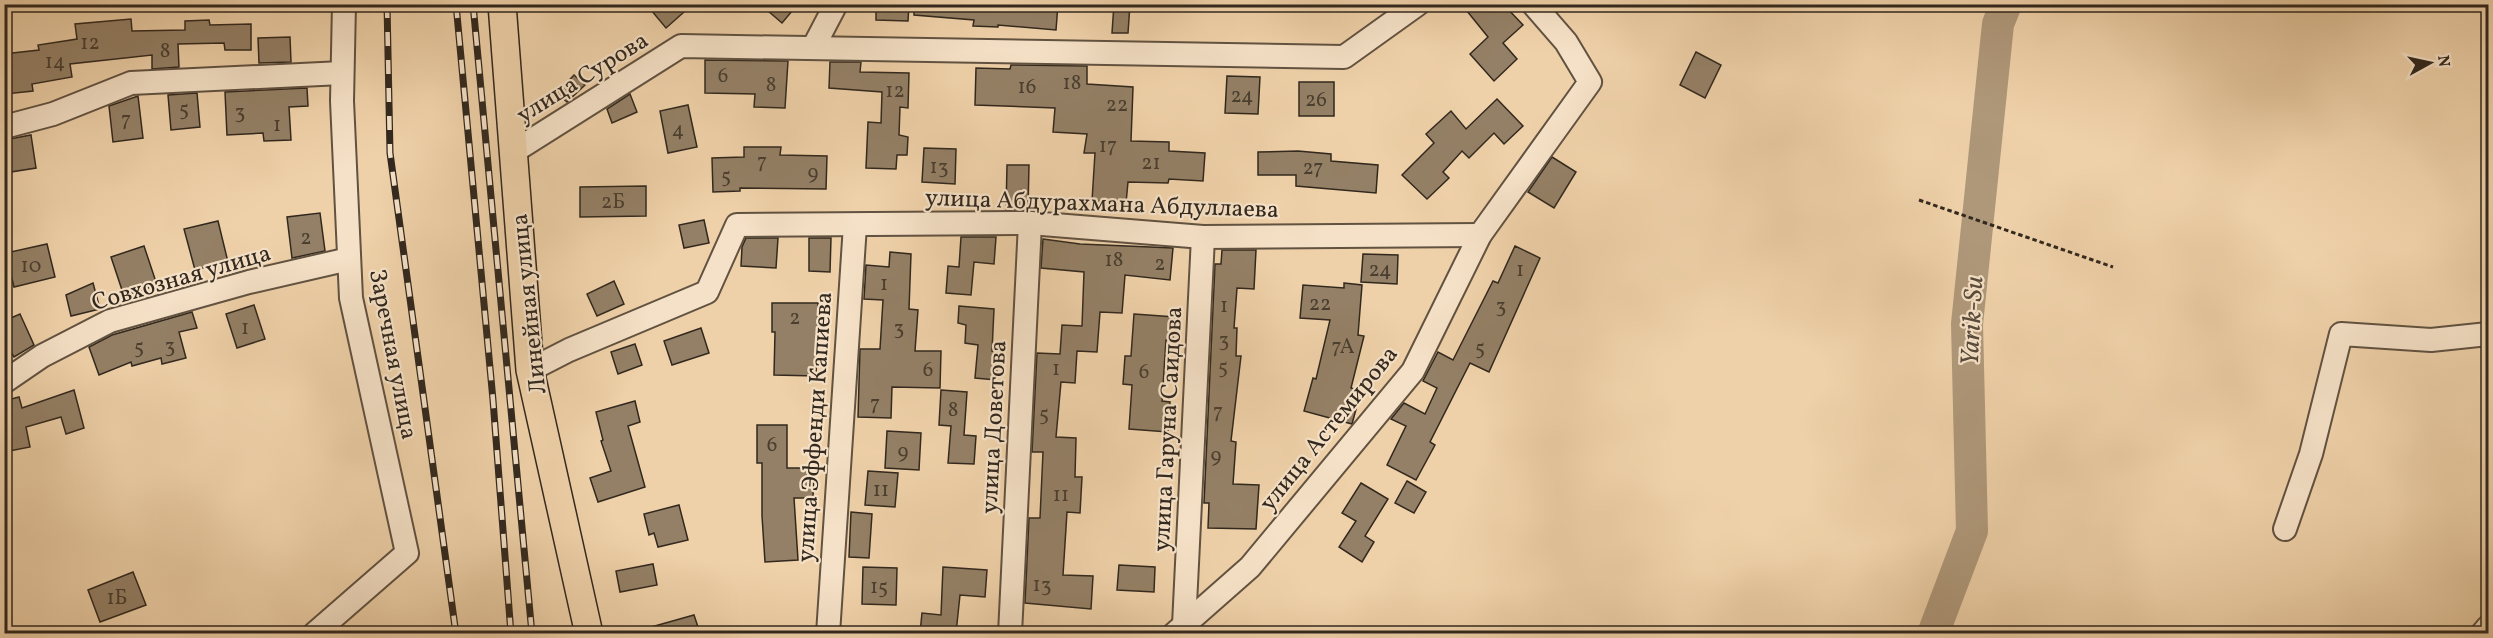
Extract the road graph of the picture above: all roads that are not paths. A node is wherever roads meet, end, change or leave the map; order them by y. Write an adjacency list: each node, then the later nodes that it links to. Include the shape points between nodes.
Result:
1 (344, 4): 7 (street, Заречная улица)
2 (502, 4): 9 (main road, Линейная улица)
3 (836, 4): 6 (street)
4 (1418, 4): 6 (street, улица Сурова, via 1344,57)
5 (1533, 4): 12 (street, улица Астемирова, via 1566,42 1590,82)
6 (813, 48): 9 (street, улица Сурова, via 681,46)
7 (342, 73): 8 (street, via 131,83 54,114); 14 (street, Заречная улица)
8 (4, 127)
9 (513, 152): 16 (main road, Линейная улица)
10 (1030, 224): 11 (street, улица Абдурахмана Абдуллаева); 13 (street, улица Абдурахмана Абдуллаева); 24 (street, улица Доветова)
11 (855, 225): 16 (street, улица Абдурахмана Абдуллаева, via 737,225 707,292); 23 (street, улица Эффенди Капиева)
12 (1480, 235): 13 (street, улица Абдурахмана Абдуллаева); 20 (street, улица Астемирова, via 1413,371 1250,567)
13 (1203, 237): 20 (street, улица Гаруна Саидова)
14 (349, 259): 17 (street, Совхозная улица, via 110,321 42,356); 21 (street, Заречная улица, via 351,298 407,553)
15 (2488, 334): 18 (street, via 2431,340 2340,334 2311,454)
16 (530, 370): 22 (main road, Линейная улица)
17 (4, 382)
18 (2285, 529)
19 (2488, 627): 25 (street)
20 (1179, 629)
21 (314, 633)
22 (589, 633)
23 (828, 633)
24 (1010, 633)
25 (2482, 633)

